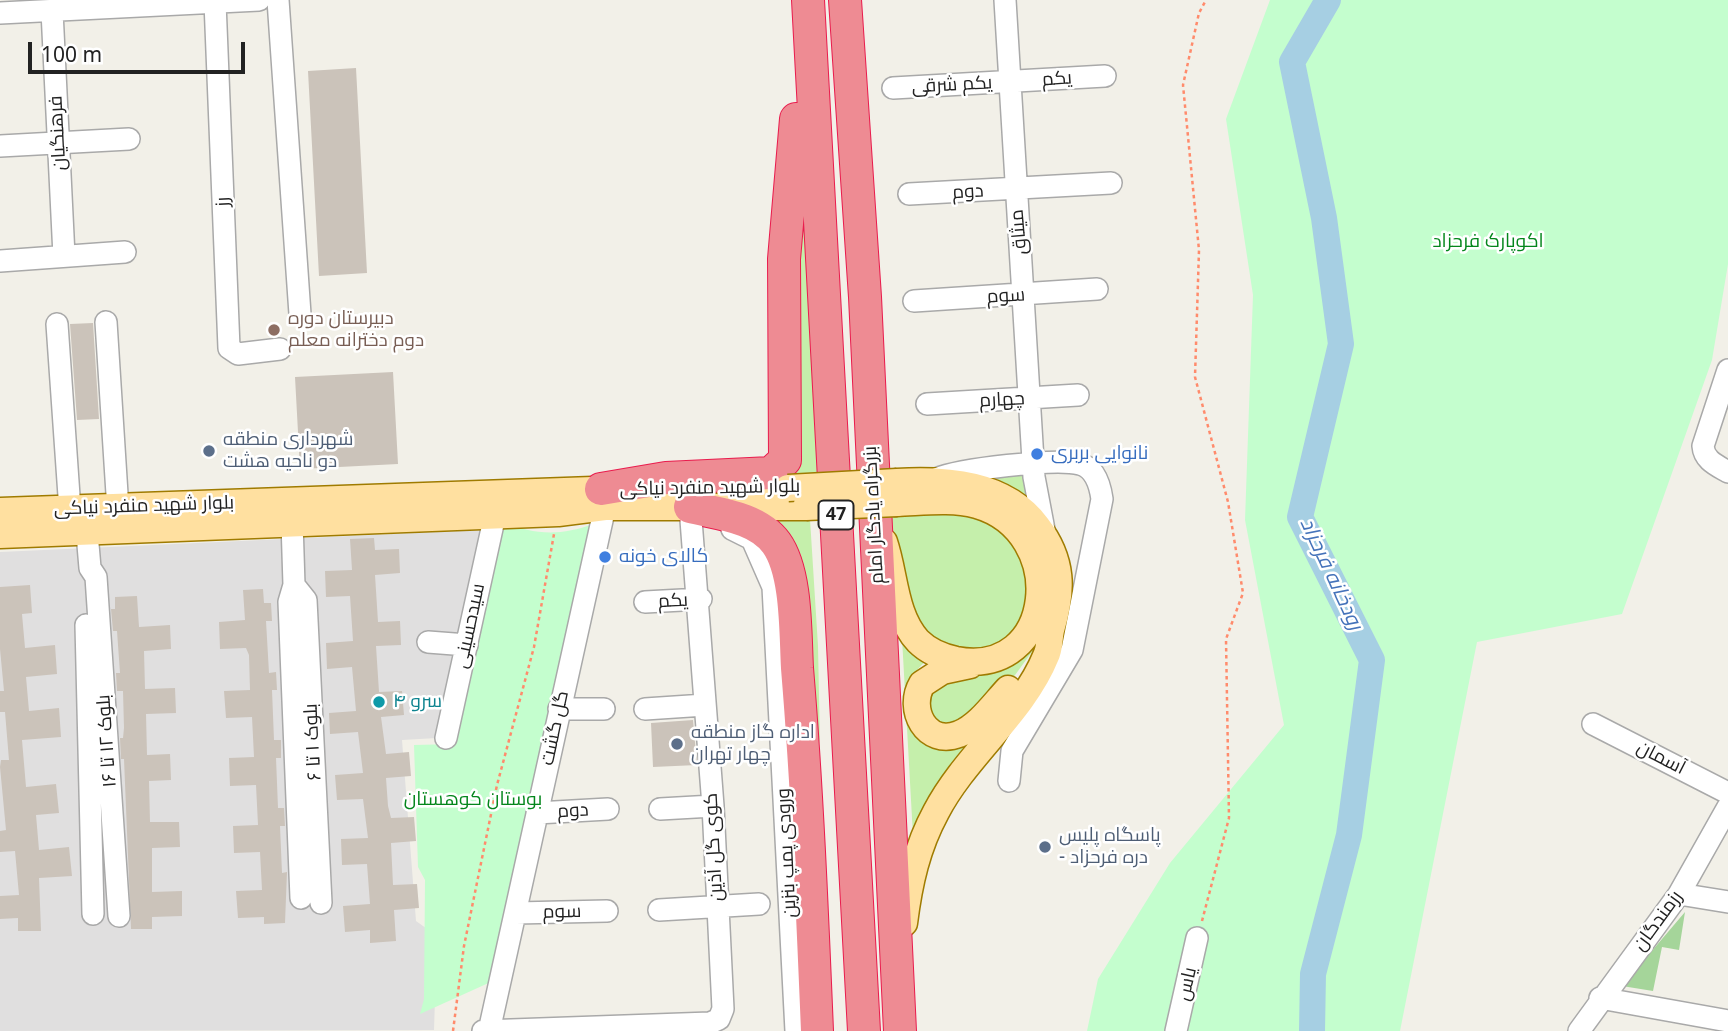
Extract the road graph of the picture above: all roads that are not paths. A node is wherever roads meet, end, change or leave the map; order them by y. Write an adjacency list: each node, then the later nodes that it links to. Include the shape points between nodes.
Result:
1 (258, 0): 6 (street)
2 (278, 0): 27 (street)
3 (845, 0): 12 (highway, بزرگراه یادگار امام / 47)
4 (858, 0): 12 (highway)
5 (1004, 0): 13 (street, میثاق)
6 (215, 2): 8 (street); 30 (street, رز, via 229,348 238,354)
7 (808, 4): 41 (highway, via 784,259 785,460 771,473 666,478); 90 (highway, بزرگراه یادگار امام / 47)
8 (77, 5): 9 (street)
9 (52, 11): 10 (street); 16 (street, فرهنگیان)
10 (0, 13)
11 (1105, 76): 13 (street, یکم)
12 (850, 78): 44 (highway, بزرگراه یادگار امام / 47)
13 (1010, 82): 14 (street, یکم شرقی); 19 (street, میثاق)
14 (893, 88)
15 (129, 139): 16 (street)
16 (58, 143): 17 (street); 22 (street, فرهنگیان)
17 (0, 146)
18 (1111, 183): 19 (street, دوم)
19 (1016, 189): 20 (street, دوم); 25 (street, میثاق)
20 (909, 194)
21 (125, 252): 22 (street)
22 (64, 256): 23 (street)
23 (0, 261)
24 (1097, 289): 25 (street, سوم)
25 (1024, 295): 26 (street, سوم); 33 (street, میثاق)
26 (914, 301)
27 (300, 314)
28 (106, 322): 38 (street)
29 (57, 324): 40 (street)
30 (280, 349)
31 (1728, 370): 36 (street, via 1703,446 1709,460)
32 (1078, 395): 33 (street, چهارم)
33 (1030, 399): 34 (street, چهارم); 35 (street, میثاق)
34 (927, 404)
35 (1033, 464): 37 (street, via 951,472); 51 (street, میثاق); 65 (street, via 1079,464 1095,477 1102,499 1072,650 1012,751)
36 (1728, 472)
37 (934, 480): 44 (main road, بلوار شهید منفرد نیاکی); 51 (main road, بلوار شهید منفرد نیاکی, via 999,496 1032,519)
38 (117, 494): 39 (main road, via 383,484); 40 (main road)
39 (446, 495): 41 (main road, بلوار شهید منفرد نیاکی); 46 (main road, بلوار شهید منفرد نیاکی)
40 (69, 496): 43 (main road)
41 (603, 498): 42 (main road, بلوار شهید منفرد نیاکی); 45 (main road, بلوار شهید منفرد نیاکی); 47 (main road, بلوار شهید منفرد نیاکی, via 558,513); 60 (street, گل گشت)
42 (797, 498): 44 (main road, بلوار شهید منفرد نیاکی, bridge); 45 (main road, بلوار شهید منفرد نیاکی)
43 (0, 502)
44 (890, 502): 58 (main road, via 892,564 901,611 917,640 940,656); 58 (main road, بلوار شهید منفرد نیاکی, via 948,500 978,506 1002,516 1032,551 1041,590 1034,619 1017,644); 83 (highway, بزرگراه یادگار امام / 47)
45 (690, 507): 53 (street, کوی گل آذین); 88 (street, ورودی پمپ بنزین, via 752,539 773,587); 89 (highway, via 758,526 775,541 789,576 802,728)
46 (0, 511)
47 (495, 515): 48 (main road, بلوار شهید منفرد نیاکی); 57 (street, سیدحسینی)
48 (292, 522): 49 (main road, بلوار شهید منفرد نیاکی); 73 (street, via 295,585 289,602)
49 (87, 533): 50 (main road, بلوار شهید منفرد نیاکی); 52 (street)
50 (0, 535)
51 (1046, 537): 55 (main road, بلوار شهید منفرد نیاکی, via 1060,579)
52 (90, 568): 80 (street, via 85,576); 81 (street, بلوک ۱۲ تا ۱۶, via 96,577)
53 (699, 600): 54 (street, یکم); 59 (street, کوی گل آذین)
54 (645, 603)
55 (1051, 632): 58 (main road, بلوار شهید منفرد نیاکی, via 1023,673 968,729 952,736 922,724 915,705 925,680); 83 (main road, بلوار شهید منفرد نیاکی, via 1036,675 961,773 922,840 909,887)
56 (428, 642): 57 (street)
57 (467, 645): 64 (street, سیدحسینی)
58 (982, 662)
59 (705, 705): 62 (street); 67 (street, کوی گل آذین)
60 (559, 709): 61 (street); 71 (street, گل گشت)
61 (604, 709)
62 (645, 709)
63 (1593, 724): 66 (street, آسمان)
64 (446, 738)
65 (1009, 781)
66 (1728, 793)
67 (713, 806): 70 (street); 76 (street, کوی گل آذین)
68 (1728, 807): 72 (street, رزمندگان)
69 (608, 809): 71 (street, دوم)
70 (660, 809)
71 (537, 813): 79 (street, گل گشت)
72 (1679, 894): 74 (street); 84 (street, رزمندگان)
73 (311, 901)
74 (1728, 902)
75 (759, 904): 76 (street)
76 (717, 907): 77 (street); 87 (street, کوی گل آذین, via 723,1009 719,1019 710,1023)
77 (659, 910)
78 (607, 911): 79 (street, سوم)
79 (516, 913): 87 (street, گل گشت)
80 (93, 914)
81 (118, 916)
82 (1197, 938): 92 (street, یاس)
83 (897, 973): 91 (highway, بزرگراه یادگار امام / 47)
84 (1600, 999): 85 (street); 93 (street, رزمندگان)
85 (1728, 1021)
86 (483, 1031): 87 (street)
87 (489, 1031)
88 (796, 1031)
89 (817, 1031)
90 (864, 1031)
91 (900, 1031)
92 (1176, 1031)
93 (1579, 1031)

